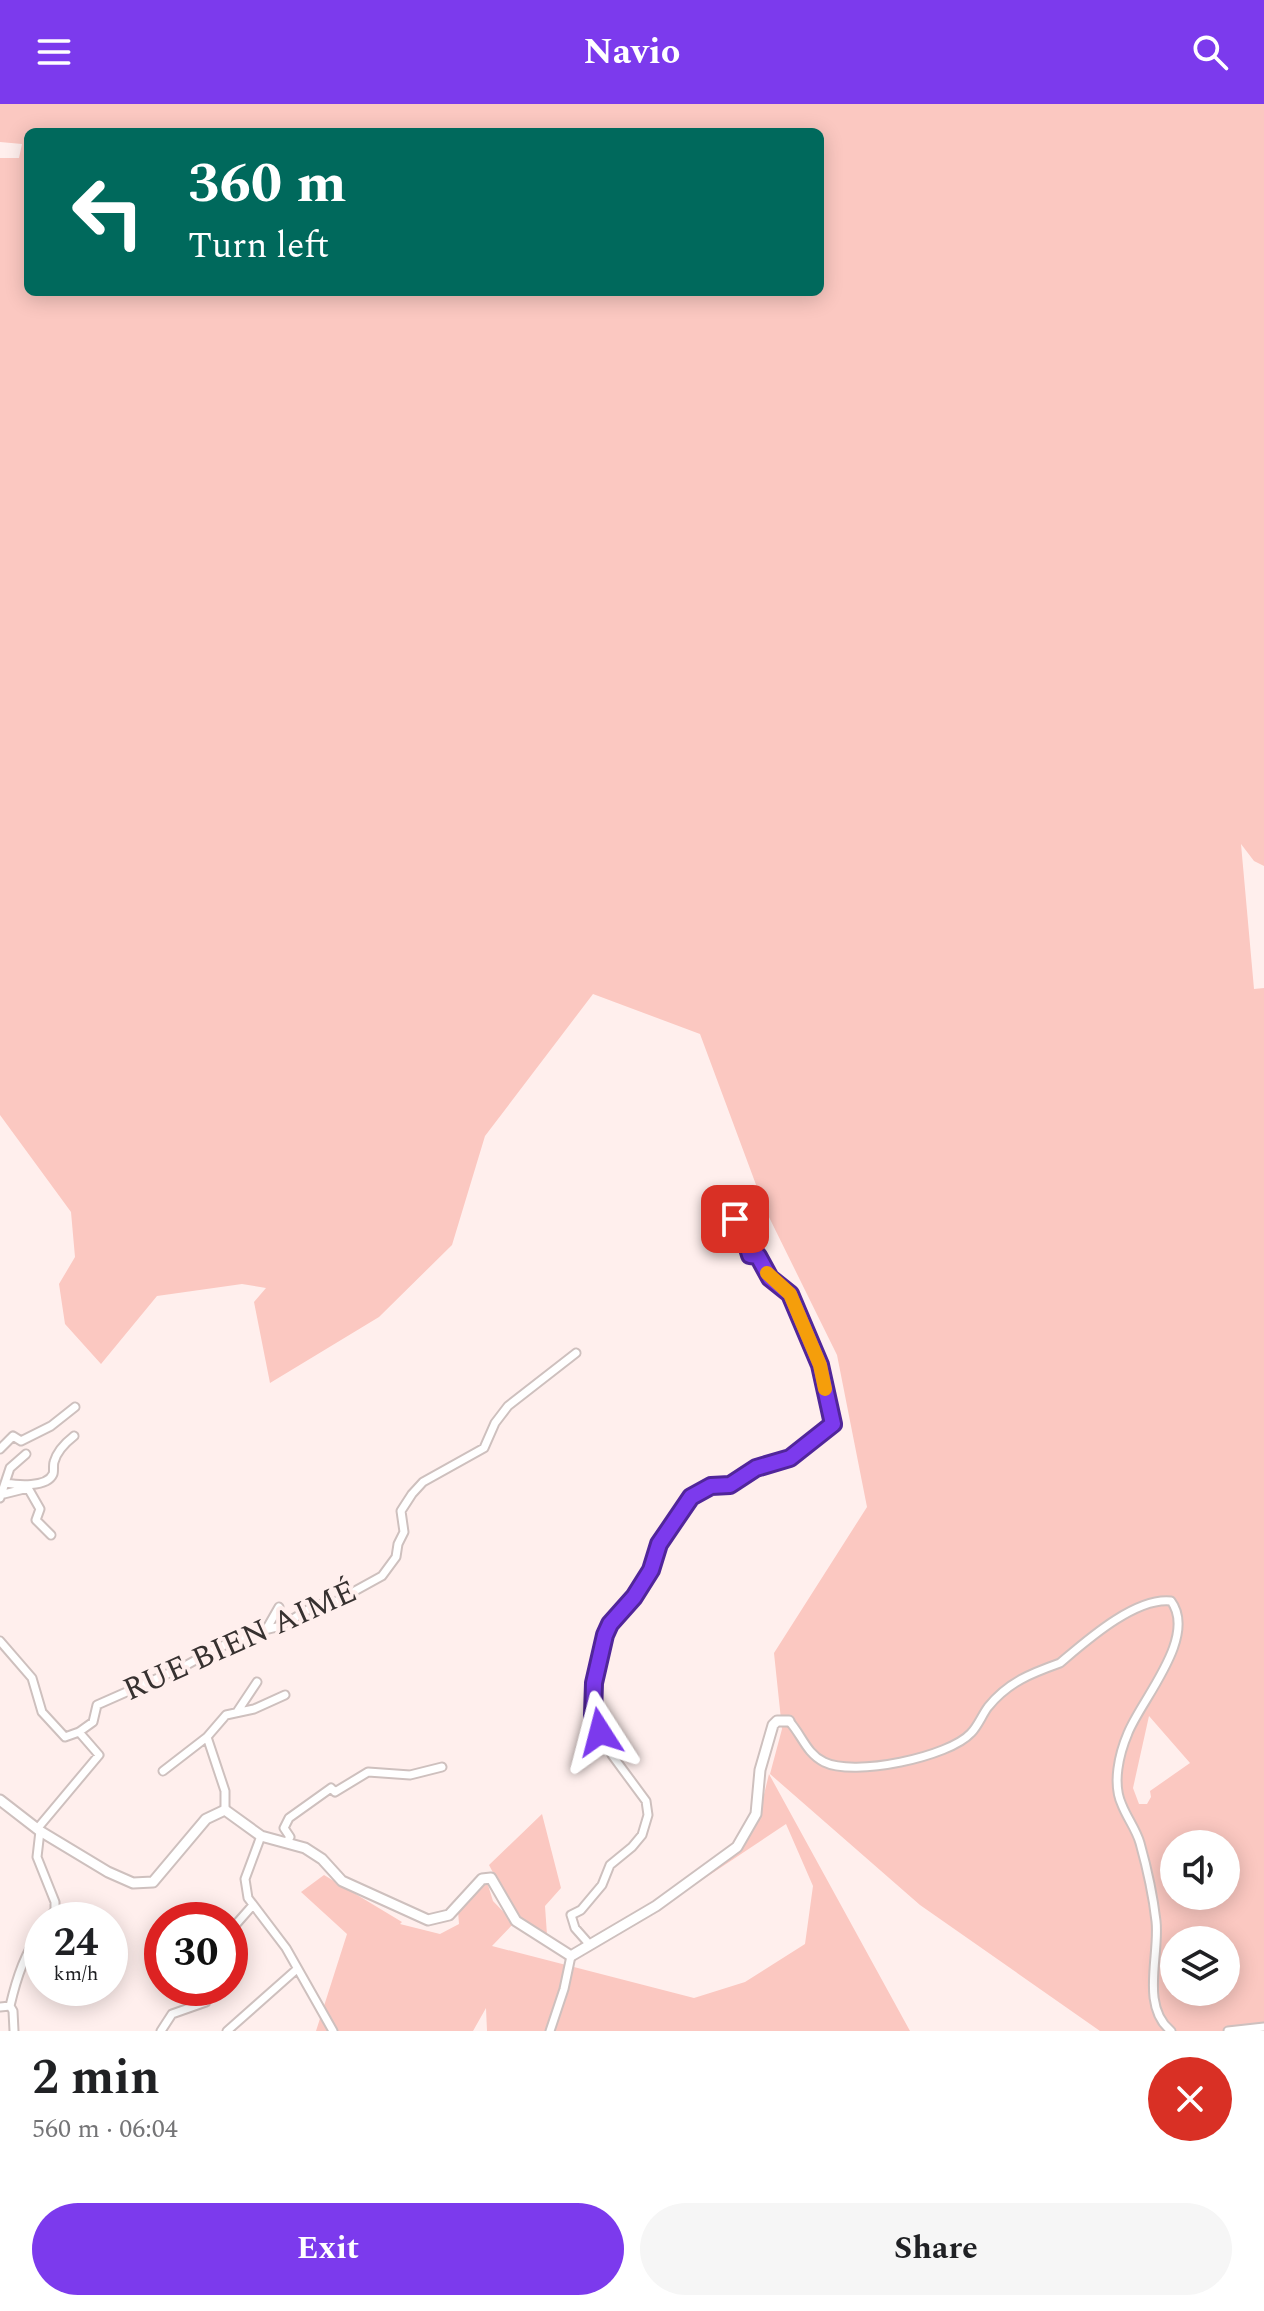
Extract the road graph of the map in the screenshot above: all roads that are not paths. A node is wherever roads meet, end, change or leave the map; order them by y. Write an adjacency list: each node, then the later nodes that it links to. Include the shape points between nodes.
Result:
1 (735, 1219): 28 (street, via 750,1255 758,1256 770,1278 790,1294 820,1365 833,1422 790,1458 756,1468 730,1485 696,1493 659,1544 634,1597 610,1624 595,1673 593,1715 612,1755 646,1801 648,1815 642,1835 610,1865 602,1885 581,1910 571,1915)
2 (576, 1353): 10 (street, RUE BIEN AIMÉ, via 508,1406 484,1448 423,1482 412,1494 401,1511 404,1532 396,1557 382,1576 333,1603 316,1605 281,1626)
3 (75, 1407): 5 (street, via 36,1435 21,1441 13,1436)
4 (74, 1436): 7 (street, via 55,1459 48,1480)
5 (0, 1449)
6 (26, 1454): 7 (street, via 10,1468)
7 (2, 1491): 8 (street, via 28,1488 40,1509 36,1520)
8 (51, 1535)
9 (279, 1607): 10 (street)
10 (267, 1628): 16 (street, RUE BIEN AIMÉ, via 97,1705 93,1722)
11 (1, 1643): 16 (street, via 32,1678 42,1712 65,1737)
12 (257, 1682): 14 (street)
13 (285, 1695): 14 (street)
14 (237, 1712): 17 (street, via 226,1715)
15 (789, 1721): 28 (street, via 773,1725 760,1770 756,1814 737,1847 656,1906); 41 (street, via 813,1754 843,1768 939,1751 972,1733 994,1700 1027,1675 1060,1663 1121,1616 1171,1601 1179,1628 1128,1733 1117,1787 1140,1843 1152,1897 1154,1999 1160,2020)
16 (79, 1732): 22 (street, via 99,1755)
17 (207, 1737): 19 (street); 21 (street, via 225,1791)
18 (442, 1767): 24 (street, via 410,1775 368,1772 335,1792 331,1788 289,1818)
19 (163, 1771)
20 (0, 1800): 22 (street)
21 (225, 1810): 22 (street, via 206,1819 153,1882 133,1883 108,1872); 23 (street)
22 (38, 1830): 25 (street, via 37,1857)
23 (261, 1836): 24 (street); 26 (street, via 245,1879)
24 (286, 1843): 29 (street, via 322,1859 342,1881 428,1920 449,1915 482,1879 491,1878 516,1921)
25 (55, 1902)
26 (253, 1905): 27 (street); 31 (street)
27 (248, 1911)
28 (590, 1945): 29 (street)
29 (571, 1956): 40 (street)
30 (24, 1957): 32 (street)
31 (297, 1969): 38 (street); 39 (street)
32 (10, 2006): 34 (street); 36 (street)
33 (195, 2006): 37 (street, via 172,2014)
34 (0, 2007)
35 (1264, 2027): 42 (street)
36 (14, 2031)
37 (161, 2031)
38 (227, 2031)
39 (333, 2031)
40 (550, 2031)
41 (1171, 2031)
42 (1228, 2031)

